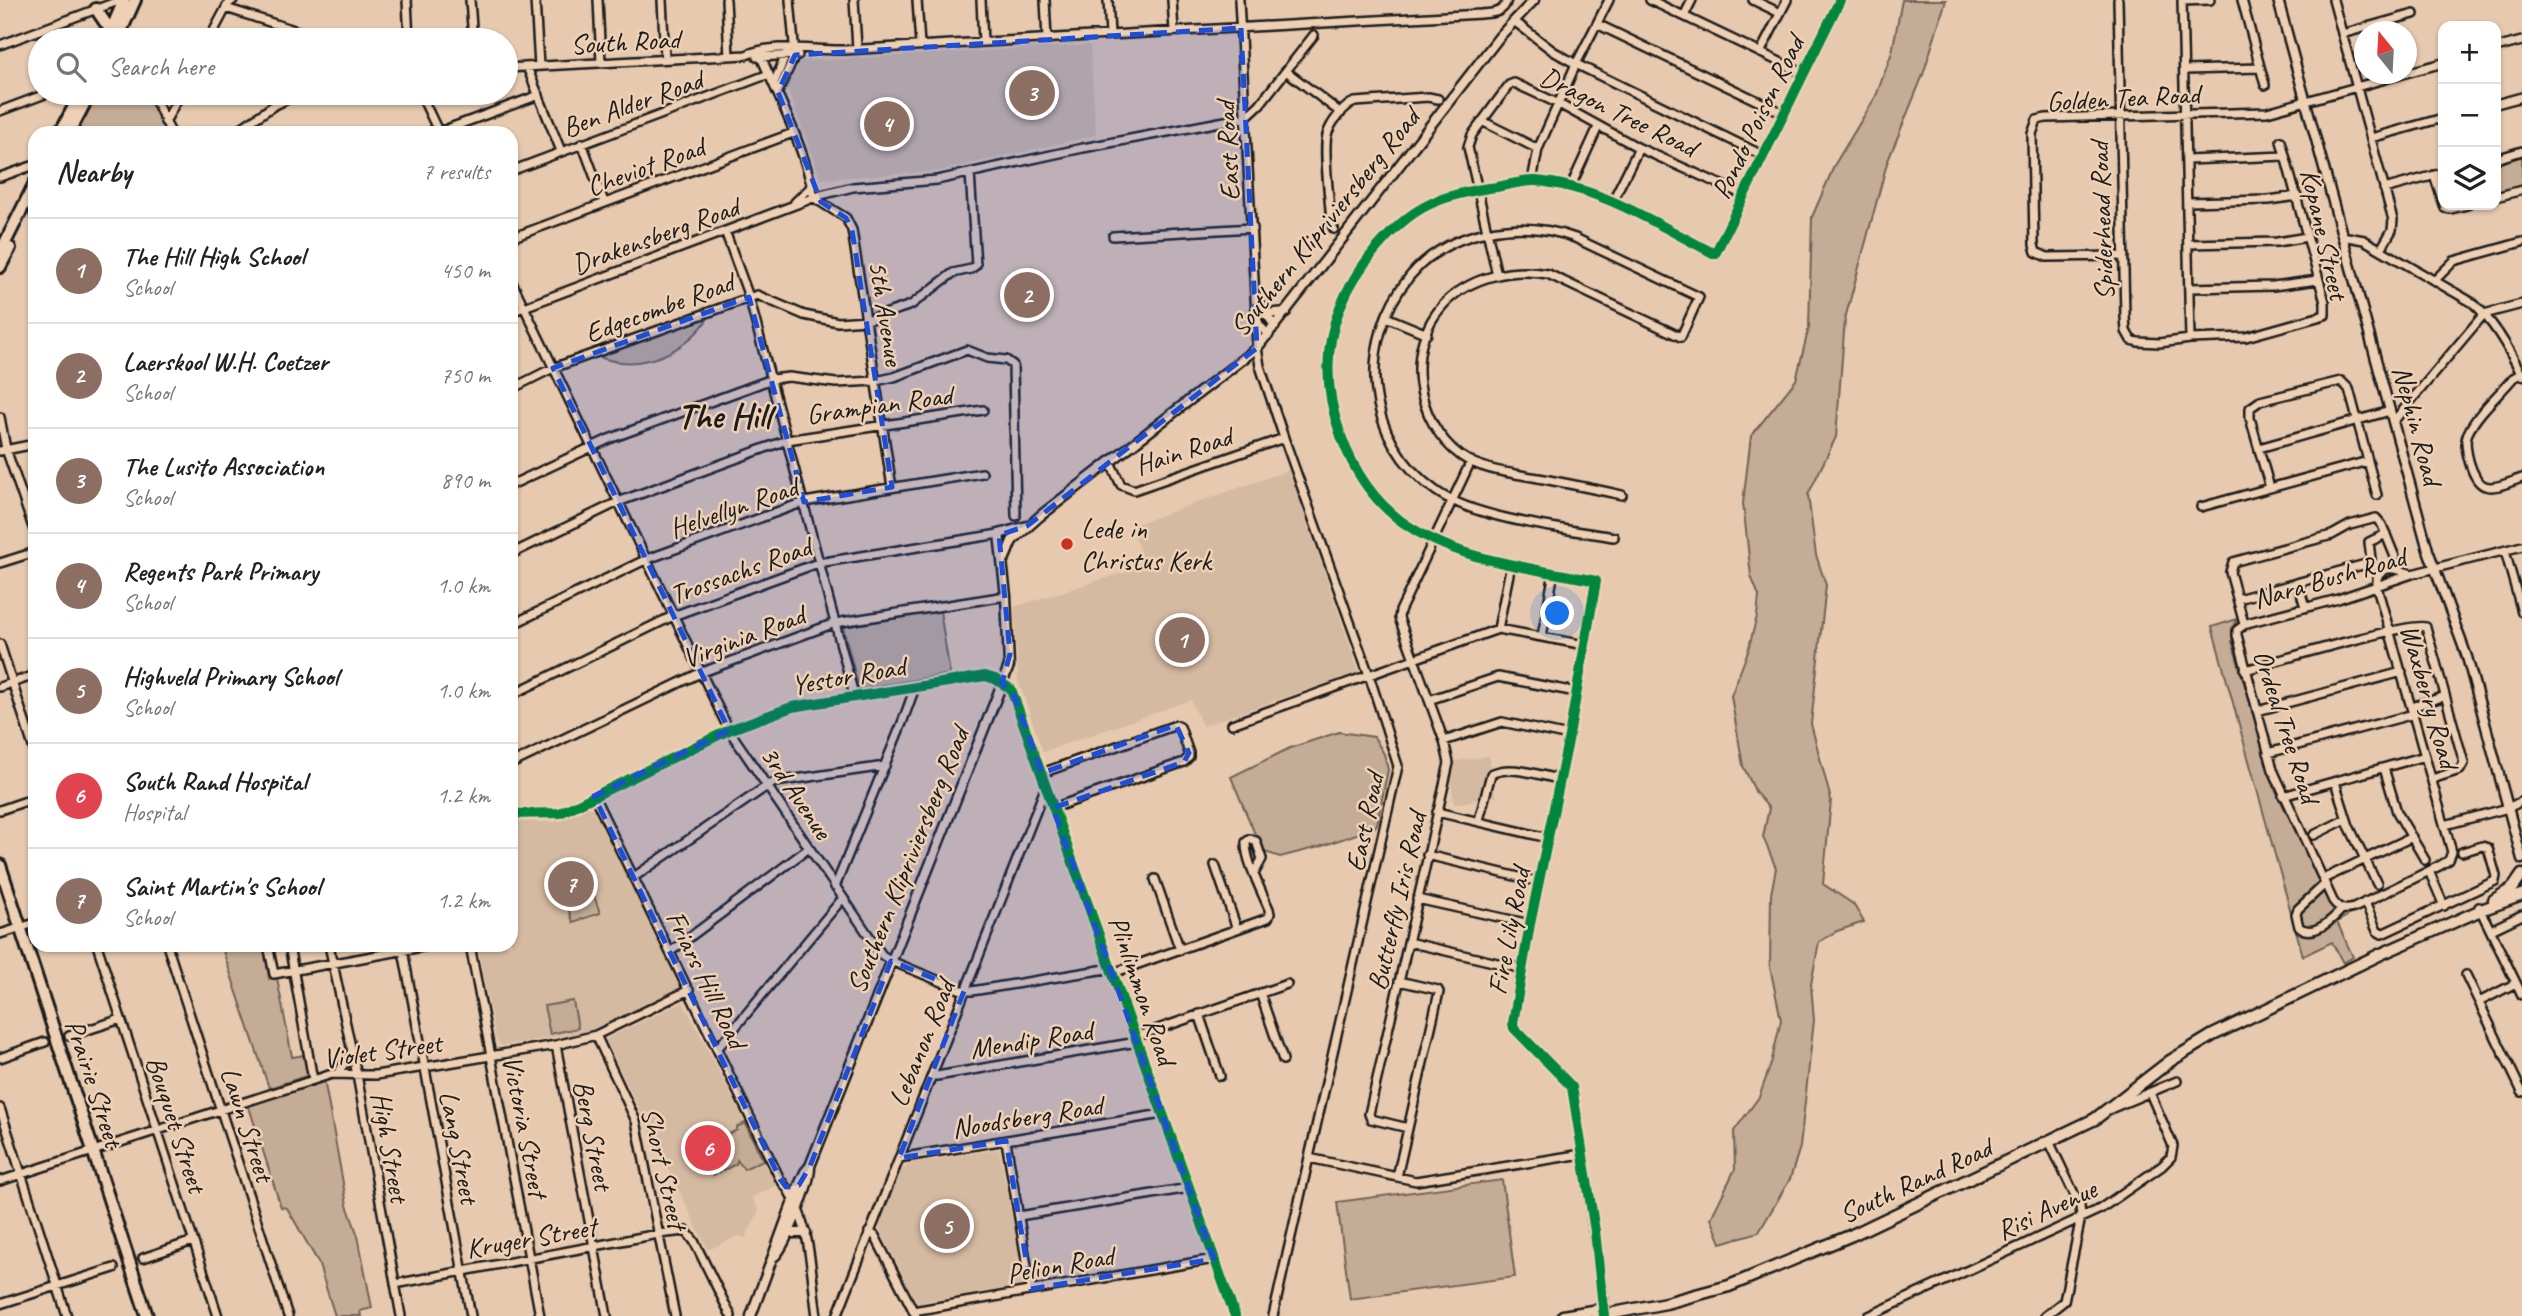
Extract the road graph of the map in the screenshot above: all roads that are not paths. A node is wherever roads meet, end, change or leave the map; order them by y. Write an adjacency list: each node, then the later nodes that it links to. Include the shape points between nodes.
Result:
1 (123, 0): 33 (street); 43 (main road)
2 (135, 0): 37 (main road)
3 (144, 0): 37 (main road)
4 (233, 0): 34 (street)
5 (407, 0): 47 (street)
6 (470, 0): 48 (street)
7 (535, 0): 72 (street)
8 (598, 0): 68 (street)
9 (662, 0): 67 (street)
10 (726, 0): 65 (street)
11 (790, 0): 62 (street)
12 (854, 0): 61 (street)
13 (917, 0): 59 (street)
14 (981, 0): 57 (street)
15 (1045, 0): 55 (street)
16 (1108, 0): 52 (street)
17 (1172, 0): 50 (street)
18 (1238, 0): 49 (street, East Road)
19 (1534, 0): 39 (street, Southern Klipriviersberg Road)
20 (1609, 0): 40 (street)
21 (1650, 0): 38 (street)
22 (1692, 0): 38 (street)
23 (1753, 0): 35 (street)
24 (1787, 0): 35 (street)
25 (1840, 0): 79 (street, Pondo Poison Road)
26 (2118, 0): 104 (street, Spiderhead Road)
27 (2210, 0): 31 (street)
28 (2242, 0): 74 (street)
29 (2278, 0): 89 (street, Nephin Road)
30 (2333, 0): 53 (street)
31 (2182, 1): 75 (street)
32 (1507, 3): 49 (street, South Road, via 1496,12 1481,14)
33 (94, 5): 41 (street); 42 (main road)
34 (226, 8): 45 (street); 46 (street)
35 (1780, 13): 63 (street)
36 (2414, 14): 53 (street)
37 (129, 15): 44 (main road)
38 (1684, 16): 63 (street)
39 (1514, 22): 69 (street); 175 (street, Southern Klipriviersberg Road)
40 (1597, 24): 69 (street); 102 (street)
41 (40, 28)
42 (107, 28)
43 (115, 28)
44 (119, 28)
45 (215, 28)
46 (288, 28)
47 (408, 28)
48 (471, 28)
49 (1241, 28): 50 (street, South Road); 105 (street, East Road)
50 (1174, 30): 52 (street, South Road)
51 (28, 33): 58 (street)
52 (1110, 34): 55 (street, South Road)
53 (2342, 34): 83 (street)
54 (1314, 35): 77 (street)
55 (1047, 39): 57 (street, South Road)
56 (2522, 41): 60 (street)
57 (983, 42): 59 (street, South Road)
58 (0, 45)
59 (920, 45): 61 (street, South Road)
60 (2501, 47)
61 (857, 48): 62 (street, South Road)
62 (791, 50): 64 (street, South Road); 66 (street, South Road); 80 (street); 84 (street)
63 (1760, 53): 79 (street)
64 (746, 55): 65 (street, South Road); 66 (street, South Road)
65 (729, 56): 67 (street, South Road)
66 (761, 58): 78 (street)
67 (665, 59): 68 (street, South Road)
68 (601, 63): 72 (street, South Road)
69 (1576, 64): 92 (street); 124 (street)
70 (2438, 64): 76 (street, Golden Tea Road)
71 (527, 66): 72 (street, South Road); 73 (street, South Road); 85 (street)
72 (538, 66)
73 (518, 67)
74 (2260, 68): 75 (street); 82 (street)
75 (2185, 70): 103 (street)
76 (2417, 70)
77 (1286, 71): 101 (street); 105 (street)
78 (769, 74): 80 (street); 119 (street, Ben Alder Road)
79 (1805, 74): 102 (street, Pondo Poison Road)
80 (774, 83): 84 (street)
81 (2364, 84): 83 (street, Golden Tea Road)
82 (2265, 85)
83 (2357, 86): 89 (street, Golden Tea Road); 117 (street)
84 (778, 92): 116 (street)
85 (539, 95): 90 (street); 122 (street)
86 (2522, 97): 91 (street)
87 (1438, 99): 101 (street, via 1355,102)
88 (28, 100): 100 (street)
89 (2305, 101): 103 (street, Golden Tea Road, via 2267,112); 157 (street, Nephin Road)
90 (518, 103)
91 (2501, 103)
92 (1559, 104): 107 (street, Dragon Tree Road, via 1514,83); 115 (street, Dragon Tree Road); 121 (street)
93 (75, 105): 109 (main road)
94 (84, 105): 110 (main road)
95 (157, 105): 108 (street)
96 (174, 105): 108 (street)
97 (275, 105): 112 (street)
98 (426, 105): 113 (street)
99 (512, 105): 114 (street)
100 (0, 111)
101 (1341, 113): 152 (street, via 1327,142)
102 (1784, 114): 124 (street, Pondo Poison Road)
103 (2185, 114): 104 (street, Golden Tea Road); 127 (street)
104 (2119, 116): 163 (street, Spiderhead Road); 163 (street, Golden Tea Road, via 2046,118 2034,123 2034,245 2038,254 2047,257)
105 (1246, 117): 130 (street); 151 (street, East Road)
106 (2438, 119): 117 (street)
107 (1482, 121): 121 (street); 139 (street, Dragon Tree Road, via 1468,147)
108 (165, 122): 111 (street)
109 (64, 126)
110 (73, 126)
111 (167, 126)
112 (244, 126)
113 (436, 126)
114 (455, 126)
115 (1598, 127): 120 (street, Dragon Tree Road); 136 (street)
116 (793, 133): 135 (street); 146 (street, Cheviot Road)
117 (2371, 138): 138 (street)
118 (2281, 141): 125 (street, Kopane Street)
119 (582, 143): 122 (street, Ben Alder Road); 146 (street)
120 (1639, 148): 141 (street, Dragon Tree Road); 147 (street)
121 (1538, 149): 134 (street)
122 (561, 151): 129 (street, Ben Alder Road)
123 (2522, 151): 126 (street)
124 (1764, 156): 141 (street, Pondo Poison Road)
125 (2285, 156): 127 (street); 142 (street, Kopane Street)
126 (2501, 157)
127 (2187, 160): 148 (street)
128 (28, 167): 133 (street)
129 (518, 168)
130 (970, 173): 145 (street, via 853,187); 179 (street, Edgecombe Road, via 976,265 953,273 911,305)
131 (2438, 174): 132 (street)
132 (2434, 175): 137 (street); 138 (street)
133 (0, 177)
134 (1532, 181): 136 (street); 139 (street)
135 (811, 183): 145 (street); 149 (street)
136 (1571, 186): 147 (street)
137 (2438, 187)
138 (2384, 189): 161 (street, via 2393,225)
139 (1477, 190): 154 (street, Dragon Tree Road); 223 (street, via 1428,204 1395,227 1359,270 1337,313 1330,346 1332,410 1350,458 1372,493 1398,519)
140 (2522, 190): 143 (street)
141 (1744, 195): 147 (street, Pondo Poison Road, via 1716,254)
142 (2297, 196): 148 (street); 158 (street, Kopane Street)
143 (2501, 196)
144 (28, 197): 162 (main road)
145 (819, 198): 149 (street, Drakensberg Road); 179 (street, 5th Avenue, via 850,223)
146 (604, 202): 155 (street, Cheviot Road)
147 (1612, 202)
148 (2187, 202): 160 (street)
149 (789, 207): 153 (street, Drakensberg Road)
150 (28, 213): 164 (main road)
151 (1252, 228): 156 (street); 171 (street, East Road)
152 (1334, 229)
153 (725, 231): 170 (street); 173 (street, Drakensberg Road)
154 (1487, 233): 165 (street, Dragon Tree Road); 165 (street, via 1533,227 1558,231 1699,297 1681,337 1548,274 1526,270); 178 (street, via 1437,252 1411,275)
155 (518, 235)
156 (1113, 236)
157 (2342, 236): 161 (street); 192 (street, Nephin Road)
158 (2307, 237): 160 (street, via 2285,242); 166 (street, Kopane Street)
159 (2522, 242): 167 (street, via 2454,261)
160 (2189, 244): 168 (street)
161 (2381, 249): 167 (street)
162 (0, 253)
163 (2123, 256): 184 (street, Spiderhead Road, via 2126,331 2134,341)
164 (0, 267)
165 (1497, 275): 182 (street, via 1472,283 1444,303)
166 (2318, 280): 168 (street); 184 (street, Kopane Street, via 2325,315 2246,337)
167 (2435, 280): 177 (street)
168 (2190, 288): 184 (street)
169 (518, 294): 173 (street, 3rd Avenue)
170 (749, 297): 179 (street, Edgecombe Road, via 762,296 822,319); 186 (street, Edgecombe Road); 188 (street)
171 (1256, 300): 176 (street, East Road); 180 (street, East Road)
172 (2522, 304): 177 (street)
173 (524, 306): 174 (street, Drakensberg Road); 186 (street, 3rd Avenue)
174 (518, 309)
175 (1286, 312): 176 (street); 181 (street, Southern Klipriviersberg Road)
176 (1265, 314): 181 (street, East Road)
177 (2484, 314): 187 (street); 195 (street)
178 (1386, 317): 182 (street); 213 (street, via 1376,344 1378,409 1399,454 1435,491)
179 (867, 320): 189 (street, 5th Avenue)
180 (1257, 320): 183 (street); 185 (street)
181 (1275, 327): 183 (street, Southern Klipriviersberg Road)
182 (1427, 334): 204 (street, via 1418,375 1423,402 1443,439)
183 (1269, 335): 185 (street, Southern Klipriviersberg Road)
184 (2190, 339)
185 (1257, 348): 197 (street, East Road); 203 (street, Southern Klipriviersberg Road)
186 (553, 368): 190 (street, Edgecombe Road); 200 (street, 3rd Avenue)
187 (2521, 374): 207 (street, via 2472,426 2465,441 2474,477 2481,484 2492,486)
188 (772, 379): 189 (street); 198 (street); 200 (street)
189 (876, 381): 196 (street, 5th Avenue); 218 (street, via 967,350 1011,363)
190 (518, 386)
191 (983, 410): 196 (street, Grampian Road)
192 (2390, 411): 194 (street); 195 (street, Nephin Road)
193 (0, 417): 202 (street)
194 (2357, 421): 201 (street); 201 (street, via 2348,385 2333,381 2255,403 2249,410); 205 (street)
195 (2393, 422): 234 (street, Nephin Road)
196 (882, 425): 198 (street, Grampian Road); 209 (street, 5th Avenue)
197 (1284, 438): 203 (street, Hain Road, via 1132,490 1121,485); 257 (street, East Road)
198 (787, 440): 214 (street, Grampian Road); 215 (street)
199 (28, 445): 202 (street)
200 (591, 446): 208 (street); 214 (street, 3rd Avenue)
201 (2259, 448): 210 (street)
202 (3, 450): 217 (street)
203 (1111, 461): 219 (street, Southern Klipriviersberg Road)
204 (1471, 461): 211 (street); 213 (street, Butterfly Iris Road)
205 (2368, 461): 210 (street); 212 (street)
206 (982, 473): 209 (street, Helvellyn Road)
207 (2522, 478)
208 (518, 482)
209 (892, 487): 215 (street, Helvellyn Road)
210 (2270, 488): 216 (street)
211 (1622, 495)
212 (2377, 495)
213 (1452, 500): 222 (street, via 1471,509); 223 (street, Butterfly Iris Road)
214 (618, 502): 225 (street, Grampian Road); 229 (street, 3rd Avenue)
215 (804, 502): 229 (street, Helvellyn Road); 231 (street)
216 (2201, 507)
217 (28, 515)
218 (1016, 516)
219 (1027, 527): 220 (street, Southern Klipriviersberg Road); 233 (street, Southern Klipriviersberg Road, via 1009,544)
220 (999, 534): 231 (street, Trossachs Road); 233 (street, Southern Klipriviersberg Road)
221 (2386, 534): 228 (street); 237 (street, via 2369,542 2370,562); 240 (street, via 2380,520 2371,519 2332,535 2232,562 2230,572)
222 (1614, 537)
223 (1433, 542): 232 (street); 253 (street, Butterfly Iris Road, via 1400,611)
224 (2522, 546): 226 (street, Nara Bush Road)
225 (518, 551)
226 (2505, 551): 234 (street, Nara Bush Road); 242 (street)
227 (28, 554): 230 (street)
228 (2395, 557)
229 (645, 560): 243 (street, 3rd Avenue); 244 (street, Helvellyn Road)
230 (0, 563)
231 (818, 563): 243 (street, Trossachs Road); 245 (street)
232 (1511, 564): 235 (street); 247 (street)
233 (1003, 565): 239 (street, Southern Klipriviersberg Road)
234 (2434, 569): 236 (street, Nara Bush Road); 291 (street, Nephin Road, via 2463,646)
235 (1554, 572): 250 (street); 252 (street, Fire Lily Road, via 1596,581)
236 (2412, 574): 238 (street, Nara Bush Road); 238 (street, via 2396,568 2385,570 2377,578)
237 (2298, 583): 240 (street); 241 (street)
238 (2377, 587): 241 (street, Nara Bush Road); 249 (street, Waxberry Road)
239 (1006, 596): 245 (street, Virginia Road); 260 (street, Southern Klipriviersberg Road, via 1010,657)
240 (2238, 599): 246 (street)
241 (2305, 607): 246 (street, Nara Bush Road)
242 (2522, 612)
243 (673, 616): 256 (street, 3rd Avenue); 263 (street, Trossachs Road)
244 (518, 622)
245 (835, 623): 256 (street, Virginia Road); 265 (street)
246 (2244, 624): 248 (street, Nara Bush Road)
247 (1498, 629): 250 (street); 253 (street)
248 (2237, 630): 254 (street, Ordeal Tree Road)
249 (2390, 632): 254 (street); 255 (street, Waxberry Road); 266 (street, via 2426,627)
250 (1542, 636): 252 (street)
251 (0, 644): 259 (street)
252 (1585, 645): 264 (street, Fire Lily Road)
253 (1414, 658): 257 (street); 267 (street, Butterfly Iris Road)
254 (2245, 670): 269 (street, Ordeal Tree Road)
255 (2402, 672): 268 (street, Waxberry Road); 269 (street)
256 (700, 673): 271 (street, 3rd Avenue); 277 (street, Virginia Road)
257 (1369, 675): 270 (street); 392 (street, East Road, via 1398,772)
258 (28, 677): 259 (street)
259 (12, 682): 262 (street); 272 (street)
260 (1002, 683): 261 (street, Yestor Road, via 985,676); 280 (street, Plinlimmon Road, via 1014,695); 345 (street, Southern Klipriviersberg Road)
261 (913, 686): 265 (street, Yestor Road); 278 (street)
262 (0, 687)
263 (518, 692)
264 (1576, 692): 267 (street, via 1498,677); 273 (street, Fire Lily Road)
265 (854, 695): 271 (street, Yestor Road, via 792,707)
266 (2445, 696): 268 (street); 282 (street, via 2464,765)
267 (1430, 700): 274 (street, Butterfly Iris Road)
268 (2413, 710): 275 (street); 276 (street, Waxberry Road)
269 (2257, 711): 275 (street, Ordeal Tree Road)
270 (1233, 724)
271 (730, 730): 284 (street, 3rd Avenue); 286 (street, Yestor Road)
272 (28, 731)
273 (1569, 736): 274 (street, via 1502,722); 281 (street, Fire Lily Road)
274 (1444, 741): 293 (street, Butterfly Iris Road, via 1449,763)
275 (2268, 753): 287 (street, Ordeal Tree Road)
276 (2425, 756): 279 (street); 282 (street, Waxberry Road)
277 (518, 761)
278 (885, 766): 284 (street); 318 (street)
279 (2384, 768): 283 (street); 299 (street, via 2397,811)
280 (1042, 773): 285 (street, Plinlimmon Road); 290 (street, via 1176,725 1189,753 1184,762)
281 (1559, 779): 296 (street, via 1506,768 1493,772); 300 (street, Fire Lily Road)
282 (2432, 779): 297 (street, Waxberry Road)
283 (2335, 782): 287 (street); 295 (street)
284 (767, 786): 301 (street, 3rd Avenue); 312 (street)
285 (1046, 786): 290 (street, Plinlimmon Road); 355 (street, Lebanon Road)
286 (594, 796): 294 (street, Yestor Road, via 558,814); 312 (street, Friars Hill Road)
287 (2283, 796): 314 (street, Ordeal Tree Road)
288 (28, 800): 292 (street)
289 (2522, 801): 291 (street)
290 (1054, 808): 349 (street, Plinlimmon Road)
291 (2508, 808): 297 (street); 305 (street, Nephin Road)
292 (0, 810)
293 (1437, 812): 296 (street); 303 (street, Butterfly Iris Road)
294 (518, 814)
295 (2346, 819): 298 (street); 304 (street)
296 (1479, 820): 300 (street)
297 (2445, 825): 309 (street, Waxberry Road, via 2452,852 2446,862)
298 (2314, 835)
299 (2412, 837): 304 (street); 306 (street)
300 (1548, 838): 315 (street, Fire Lily Road)
301 (809, 848): 318 (street, 3rd Avenue); 344 (street)
302 (2462, 852): 324 (street, via 2488,848 2496,878)
303 (1427, 855): 315 (street); 321 (street, Butterfly Iris Road)
304 (2365, 859): 314 (street); 317 (street)
305 (2522, 859)
306 (2425, 860)
307 (0, 865): 330 (main road, Prairie Street)
308 (1215, 865): 331 (street)
309 (2429, 871): 323 (street); 324 (street)
310 (1255, 872): 331 (street, via 1270,914)
311 (2522, 876): 322 (main road)
312 (634, 877): 344 (street, Friars Hill Road)
313 (1154, 879): 335 (street)
314 (2324, 881): 325 (street, Ordeal Tree Road); 325 (street, via 2295,914 2299,927 2312,930)
315 (1540, 882): 328 (street, Fire Lily Road)
316 (0, 884): 330 (main road, Prairie Street)
317 (2376, 884)
318 (835, 887): 320 (street, 3rd Avenue)
319 (2522, 893): 322 (main road, South Rand Road); 326 (main road, South Rand Road)
320 (843, 898): 345 (street, 3rd Avenue); 366 (street)
321 (1417, 899): 328 (street); 334 (street, Butterfly Iris Road)
322 (2494, 900): 326 (main road, South Rand Road)
323 (2365, 902): 324 (street, via 2382,934); 325 (street)
324 (2444, 906)
325 (2341, 909)
326 (2480, 909): 332 (street); 382 (main road, South Rand Road, via 2421,933 2189,1047)
327 (2522, 915): 332 (street)
328 (1530, 924): 347 (street, Fire Lily Road)
329 (28, 925): 330 (street)
330 (17, 928): 333 (street); 389 (main road, Prairie Street)
331 (1237, 929): 335 (street)
332 (2491, 929): 353 (street)
333 (0, 934)
334 (1408, 942): 347 (street); 351 (street, Butterfly Iris Road)
335 (1180, 950): 349 (street)
336 (99, 952): 360 (street, Bouquet Street)
337 (169, 952): 383 (street, Lawn Street)
338 (269, 952): 348 (street, via 273,974)
339 (290, 952): 348 (street)
340 (330, 952): 346 (street, High Street)
341 (385, 952): 346 (street)
342 (403, 952): 371 (street, Lang Street)
343 (472, 952): 368 (street, Victoria Street)
344 (670, 952): 354 (street, Friars Hill Road)
345 (891, 961): 355 (street, 3rd Avenue); 397 (street, Southern Klipriviersberg Road)
346 (333, 964): 348 (street); 367 (street, High Street)
347 (1523, 969): 390 (street, Fire Lily Road, via 1514,1028 1572,1087)
348 (294, 971): 377 (street)
349 (1113, 971): 355 (street); 363 (street, Plinlimmon Road)
350 (2466, 975): 358 (street)
351 (1399, 981): 385 (street, Butterfly Iris Road, via 1369,1114 1371,1119); 385 (street, via 1440,992)
352 (1287, 984): 356 (street, Mendip Road)
353 (2517, 985): 357 (street); 358 (street)
354 (689, 990): 361 (street, Violet Street); 366 (street, Friars Hill Road)
355 (964, 991): 374 (street, Lebanon Road)
356 (1260, 993): 359 (street, Mendip Road); 370 (street)
357 (2522, 995)
358 (2480, 1004): 373 (street)
359 (1199, 1014): 363 (street, Mendip Road); 376 (street)
360 (121, 1019): 362 (street); 386 (street, Bouquet Street)
361 (596, 1035): 365 (street, Violet Street); 405 (street, Short Street, via 633,1112)
362 (69, 1036)
363 (1136, 1039): 374 (street, Mendip Road); 384 (street, Plinlimmon Road)
364 (45, 1042): 369 (street)
365 (556, 1045): 368 (street, Violet Street); 407 (street, Berg Street)
366 (717, 1049): 396 (street, Friars Hill Road)
367 (351, 1052): 372 (street); 375 (street, High Street)
368 (491, 1055): 371 (street, Violet Street); 410 (street, Victoria Street)
369 (0, 1058)
370 (1283, 1060)
371 (423, 1067): 375 (street, Violet Street); 413 (street, Lang Street)
372 (338, 1073): 375 (street, Violet Street); 377 (street, Violet Street)
373 (2518, 1073): 379 (street)
374 (932, 1074): 391 (street, Lebanon Road)
375 (356, 1075): 414 (street, High Street)
376 (1220, 1076)
377 (313, 1080): 383 (street, Violet Street)
378 (2177, 1081): 380 (street, South Rand Road)
379 (2522, 1092)
380 (2150, 1093): 382 (street, South Rand Road); 401 (street, Risi Avenue, via 2174,1146 2172,1155 2138,1184)
381 (0, 1108): 393 (street)
382 (2109, 1109): 388 (main road, South Rand Road)
383 (221, 1110): 386 (street, Violet Street); 423 (street, Lawn Street)
384 (1162, 1114): 387 (street, Noodsberg Road); 398 (street, Plinlimmon Road)
385 (1408, 1128): 394 (street)
386 (157, 1130): 389 (street, Violet Street); 406 (street, Bouquet Street)
387 (1006, 1141): 391 (street, Noodsberg Road); 400 (street)
388 (2049, 1141): 401 (street); 418 (main road, South Rand Road, via 1852,1235 1736,1283)
389 (90, 1152): 393 (street, Violet Street); 421 (main road, Prairie Street)
390 (1582, 1154): 394 (street, via 1416,1181); 418 (street, Fire Lily Road)
391 (899, 1158): 402 (street, Lebanon Road)
392 (1309, 1158): 394 (street); 434 (street, East Road)
393 (22, 1174): 395 (street, Violet Street); 415 (street)
394 (1397, 1177)
395 (0, 1181)
396 (784, 1184): 397 (street); 399 (street, Friars Hill Road)
397 (803, 1184): 399 (street, Southern Klipriviersberg Road)
398 (1189, 1188): 400 (street); 411 (street, Plinlimmon Road)
399 (794, 1207): 403 (street, Southern Klipriviersberg Road); 404 (street, Friars Hill Road); 408 (street, Southern Klipriviersberg Road)
400 (1019, 1216): 416 (street)
401 (2081, 1217): 436 (street, Risi Avenue); 437 (street, via 2064,1301)
402 (869, 1232): 419 (street); 432 (street, Lebanon Road)
403 (789, 1233): 404 (street); 408 (street, Southern Klipriviersberg Road)
404 (804, 1233): 431 (street, Friars Hill Road)
405 (658, 1234): 407 (street, Kruger Street); 428 (street, Short Street); 429 (street, Kruger Street, via 685,1231 691,1236)
406 (193, 1241): 409 (street); 422 (street, Bouquet Street)
407 (594, 1247): 410 (street, Kruger Street); 427 (street, Berg Street)
408 (775, 1256): 430 (street, Southern Klipriviersberg Road)
409 (144, 1258)
410 (530, 1259): 413 (street, Kruger Street); 426 (street, Victoria Street)
411 (1214, 1259): 416 (street, Pelion Road); 433 (street, Plinlimmon Road)
412 (114, 1268): 415 (street)
413 (462, 1271): 414 (street, Kruger Street); 425 (street, Lang Street)
414 (395, 1284): 424 (street, High Street)
415 (58, 1286): 417 (street); 420 (street)
416 (1031, 1289): 419 (street, Pelion Road)
417 (0, 1304)
418 (1606, 1312): 435 (main road, South Rand Road)
419 (915, 1313)
420 (67, 1316)
421 (144, 1316)
422 (218, 1316)
423 (288, 1316)
424 (401, 1316)
425 (471, 1316)
426 (540, 1316)
427 (607, 1316)
428 (675, 1316)
429 (731, 1316)
430 (751, 1316)
431 (817, 1316)
432 (837, 1316)
433 (1235, 1316)
434 (1273, 1316)
435 (1563, 1316)
436 (1869, 1316)
437 (2045, 1316)

